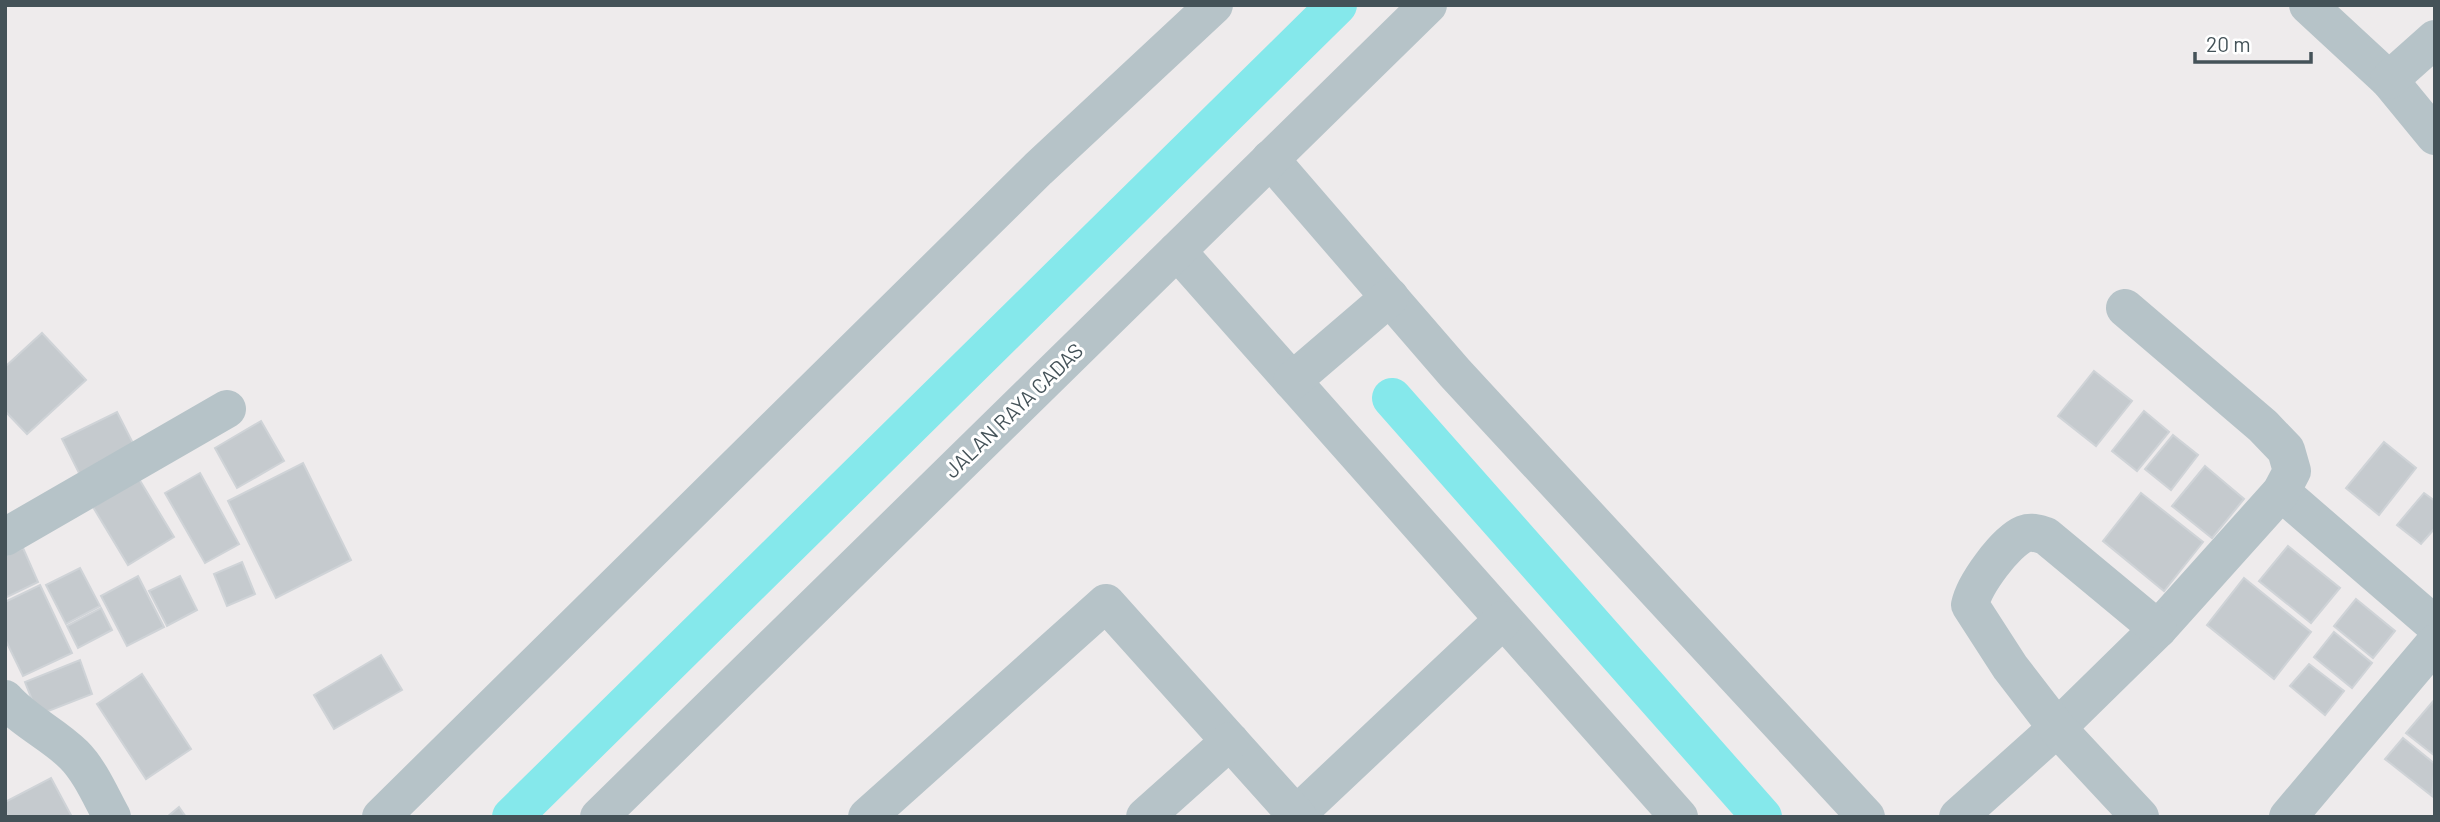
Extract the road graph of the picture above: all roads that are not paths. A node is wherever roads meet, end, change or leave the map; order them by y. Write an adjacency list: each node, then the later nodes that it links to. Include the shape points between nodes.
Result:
1 (1214, 5): 24 (street, via 1038,169)
2 (1428, 5): 7 (street, JALAN RAYA CADAS)
3 (2308, 5): 5 (street)
4 (2435, 39): 5 (street)
5 (2389, 80): 6 (street)
6 (2435, 136)
7 (1270, 159): 8 (street, JALAN RAYA CADAS); 9 (street)
8 (1177, 251): 11 (street); 25 (street, JALAN RAYA CADAS)
9 (1390, 298): 11 (street); 29 (street)
10 (2125, 308): 13 (street, via 2286,450 2292,471)
11 (1292, 381): 15 (street)
12 (227, 408): 14 (street)
13 (2281, 492): 16 (street); 17 (street)
14 (5, 537)
15 (1503, 620): 22 (street); 28 (street)
16 (2435, 625)
17 (2158, 629): 20 (street); 20 (street, via 2046,536 2023,534 2005,551 1974,589 1970,605)
18 (2435, 643): 32 (street)
19 (5, 699): 23 (street, via 77,758)
20 (2057, 728): 30 (street); 31 (street)
21 (1230, 741): 22 (street); 26 (street, via 1107,603); 27 (street)
22 (1297, 816)
23 (112, 817)
24 (381, 817)
25 (599, 817)
26 (867, 817)
27 (1145, 817)
28 (1679, 817)
29 (1866, 817)
30 (1958, 817)
31 (2140, 817)
32 (2288, 817)

